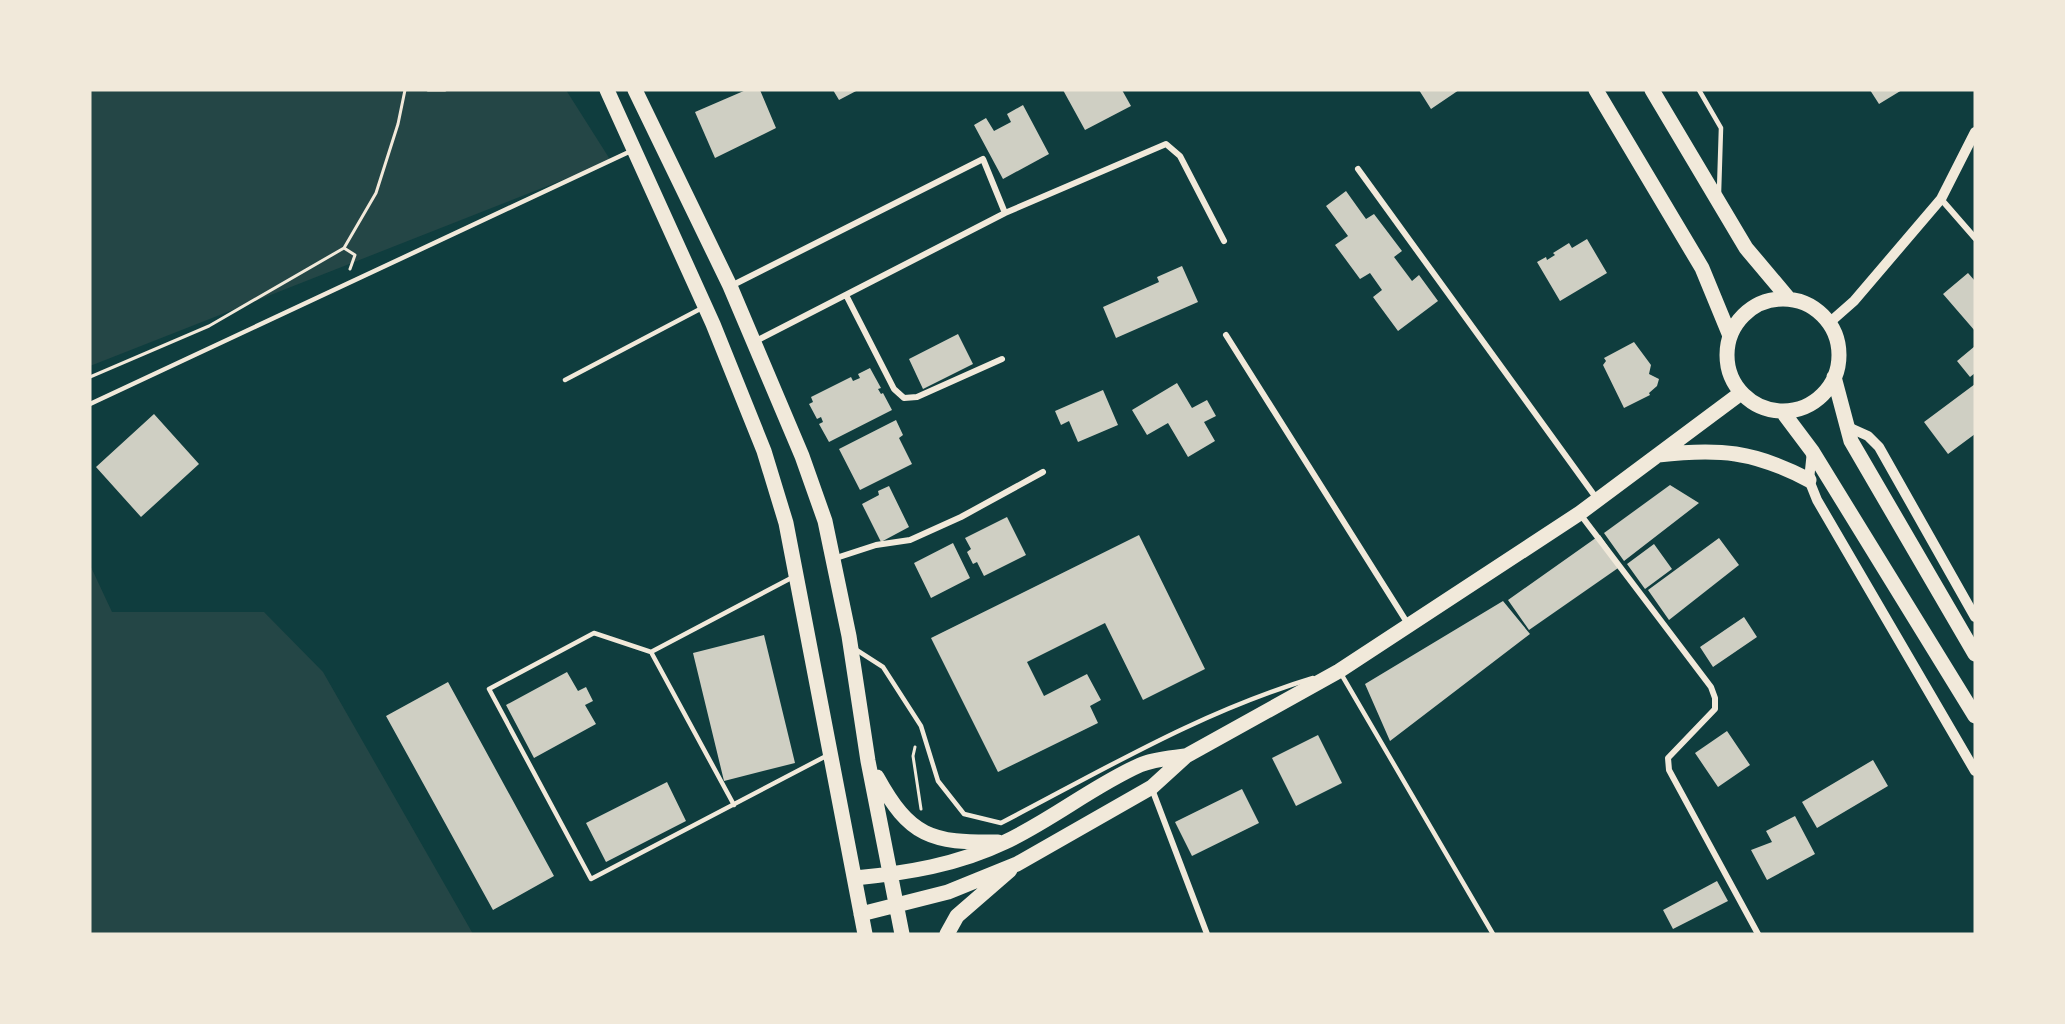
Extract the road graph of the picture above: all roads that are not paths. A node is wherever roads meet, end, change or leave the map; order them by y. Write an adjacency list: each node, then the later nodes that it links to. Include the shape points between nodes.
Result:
1 (606, 90): 7 (main road)
2 (635, 90): 14 (main road)
3 (1596, 90): 20 (main road, via 1702,268)
4 (1652, 90): 10 (main road)
5 (1699, 90): 10 (lane, via 1721,128)
6 (1975, 132): 9 (street)
7 (635, 150): 17 (main road); 26 (lane)
8 (1358, 169): 33 (street)
9 (1941, 199): 12 (street); 18 (street, via 1854,301)
10 (1719, 202): 16 (main road, via 1746,248)
11 (1005, 213): 13 (street, via 1166,144 1180,156); 14 (street, via 983,159); 15 (street)
12 (1975, 238)
13 (1224, 241)
14 (730, 286): 21 (main road)
15 (846, 295): 21 (street); 22 (street, via 894,389 904,398 917,397)
16 (1789, 299): 18 (main road, via 1808,304); 20 (main road, via 1769,300 1752,308 1737,322)
17 (705, 307): 24 (lane); 36 (main road, via 764,451 786,523)
18 (1829, 323): 23 (main road, via 1840,354)
19 (1226, 335): 38 (street)
20 (1730, 336): 25 (main road, via 1728,365)
21 (754, 342): 35 (main road, via 806,467 825,521)
22 (1002, 359)
23 (1834, 377): 27 (main road, via 1814,402); 28 (main road)
24 (565, 380)
25 (1741, 393): 27 (main road, via 1757,405); 30 (main road)
26 (90, 404)
27 (1782, 411): 29 (main road)
28 (1848, 427): 37 (street, via 1868,436 1879,447); 41 (main road, via 1851,441)
29 (1812, 451): 32 (street); 43 (main road)
30 (1657, 455): 32 (main road, via 1702,450 1745,454 1776,463); 33 (main road)
31 (1043, 472): 35 (street, via 910,540 876,545)
32 (1809, 480): 47 (street)
33 (1598, 500): 34 (main road)
34 (1580, 513): 38 (main road); 61 (street, via 1716,698 1715,709 1668,758 1669,770)
35 (833, 559): 39 (main road)
36 (796, 575): 40 (lane); 44 (main road)
37 (1975, 617)
38 (1408, 625): 42 (main road)
39 (850, 646): 42 (lane, via 883,667 921,726 938,781 964,814 1001,824 1169,733 1224,708); 46 (main road)
40 (651, 652): 49 (lane); 49 (lane, via 594,633 489,689 591,879)
41 (1975, 654)
42 (1339, 670): 45 (main road); 60 (lane)
43 (1975, 716)
44 (831, 754): 49 (lane); 53 (main road)
45 (1186, 756): 48 (main road); 50 (main road, via 1141,764)
46 (868, 761): 50 (main road, via 892,804 914,828 952,843); 52 (main road)
47 (1975, 771)
48 (1152, 787): 51 (main road); 59 (street)
49 (734, 805)
50 (1006, 842): 52 (main road, via 949,864)
51 (1017, 864): 54 (main road, via 948,892); 58 (main road, via 957,916)
52 (893, 875): 53 (main road); 54 (main road)
53 (855, 878): 55 (main road)
54 (897, 907): 55 (main road); 57 (main road)
55 (861, 914): 56 (main road)
56 (864, 934)
57 (902, 934)
58 (946, 934)
59 (1207, 934)
60 (1493, 934)
61 (1758, 934)

